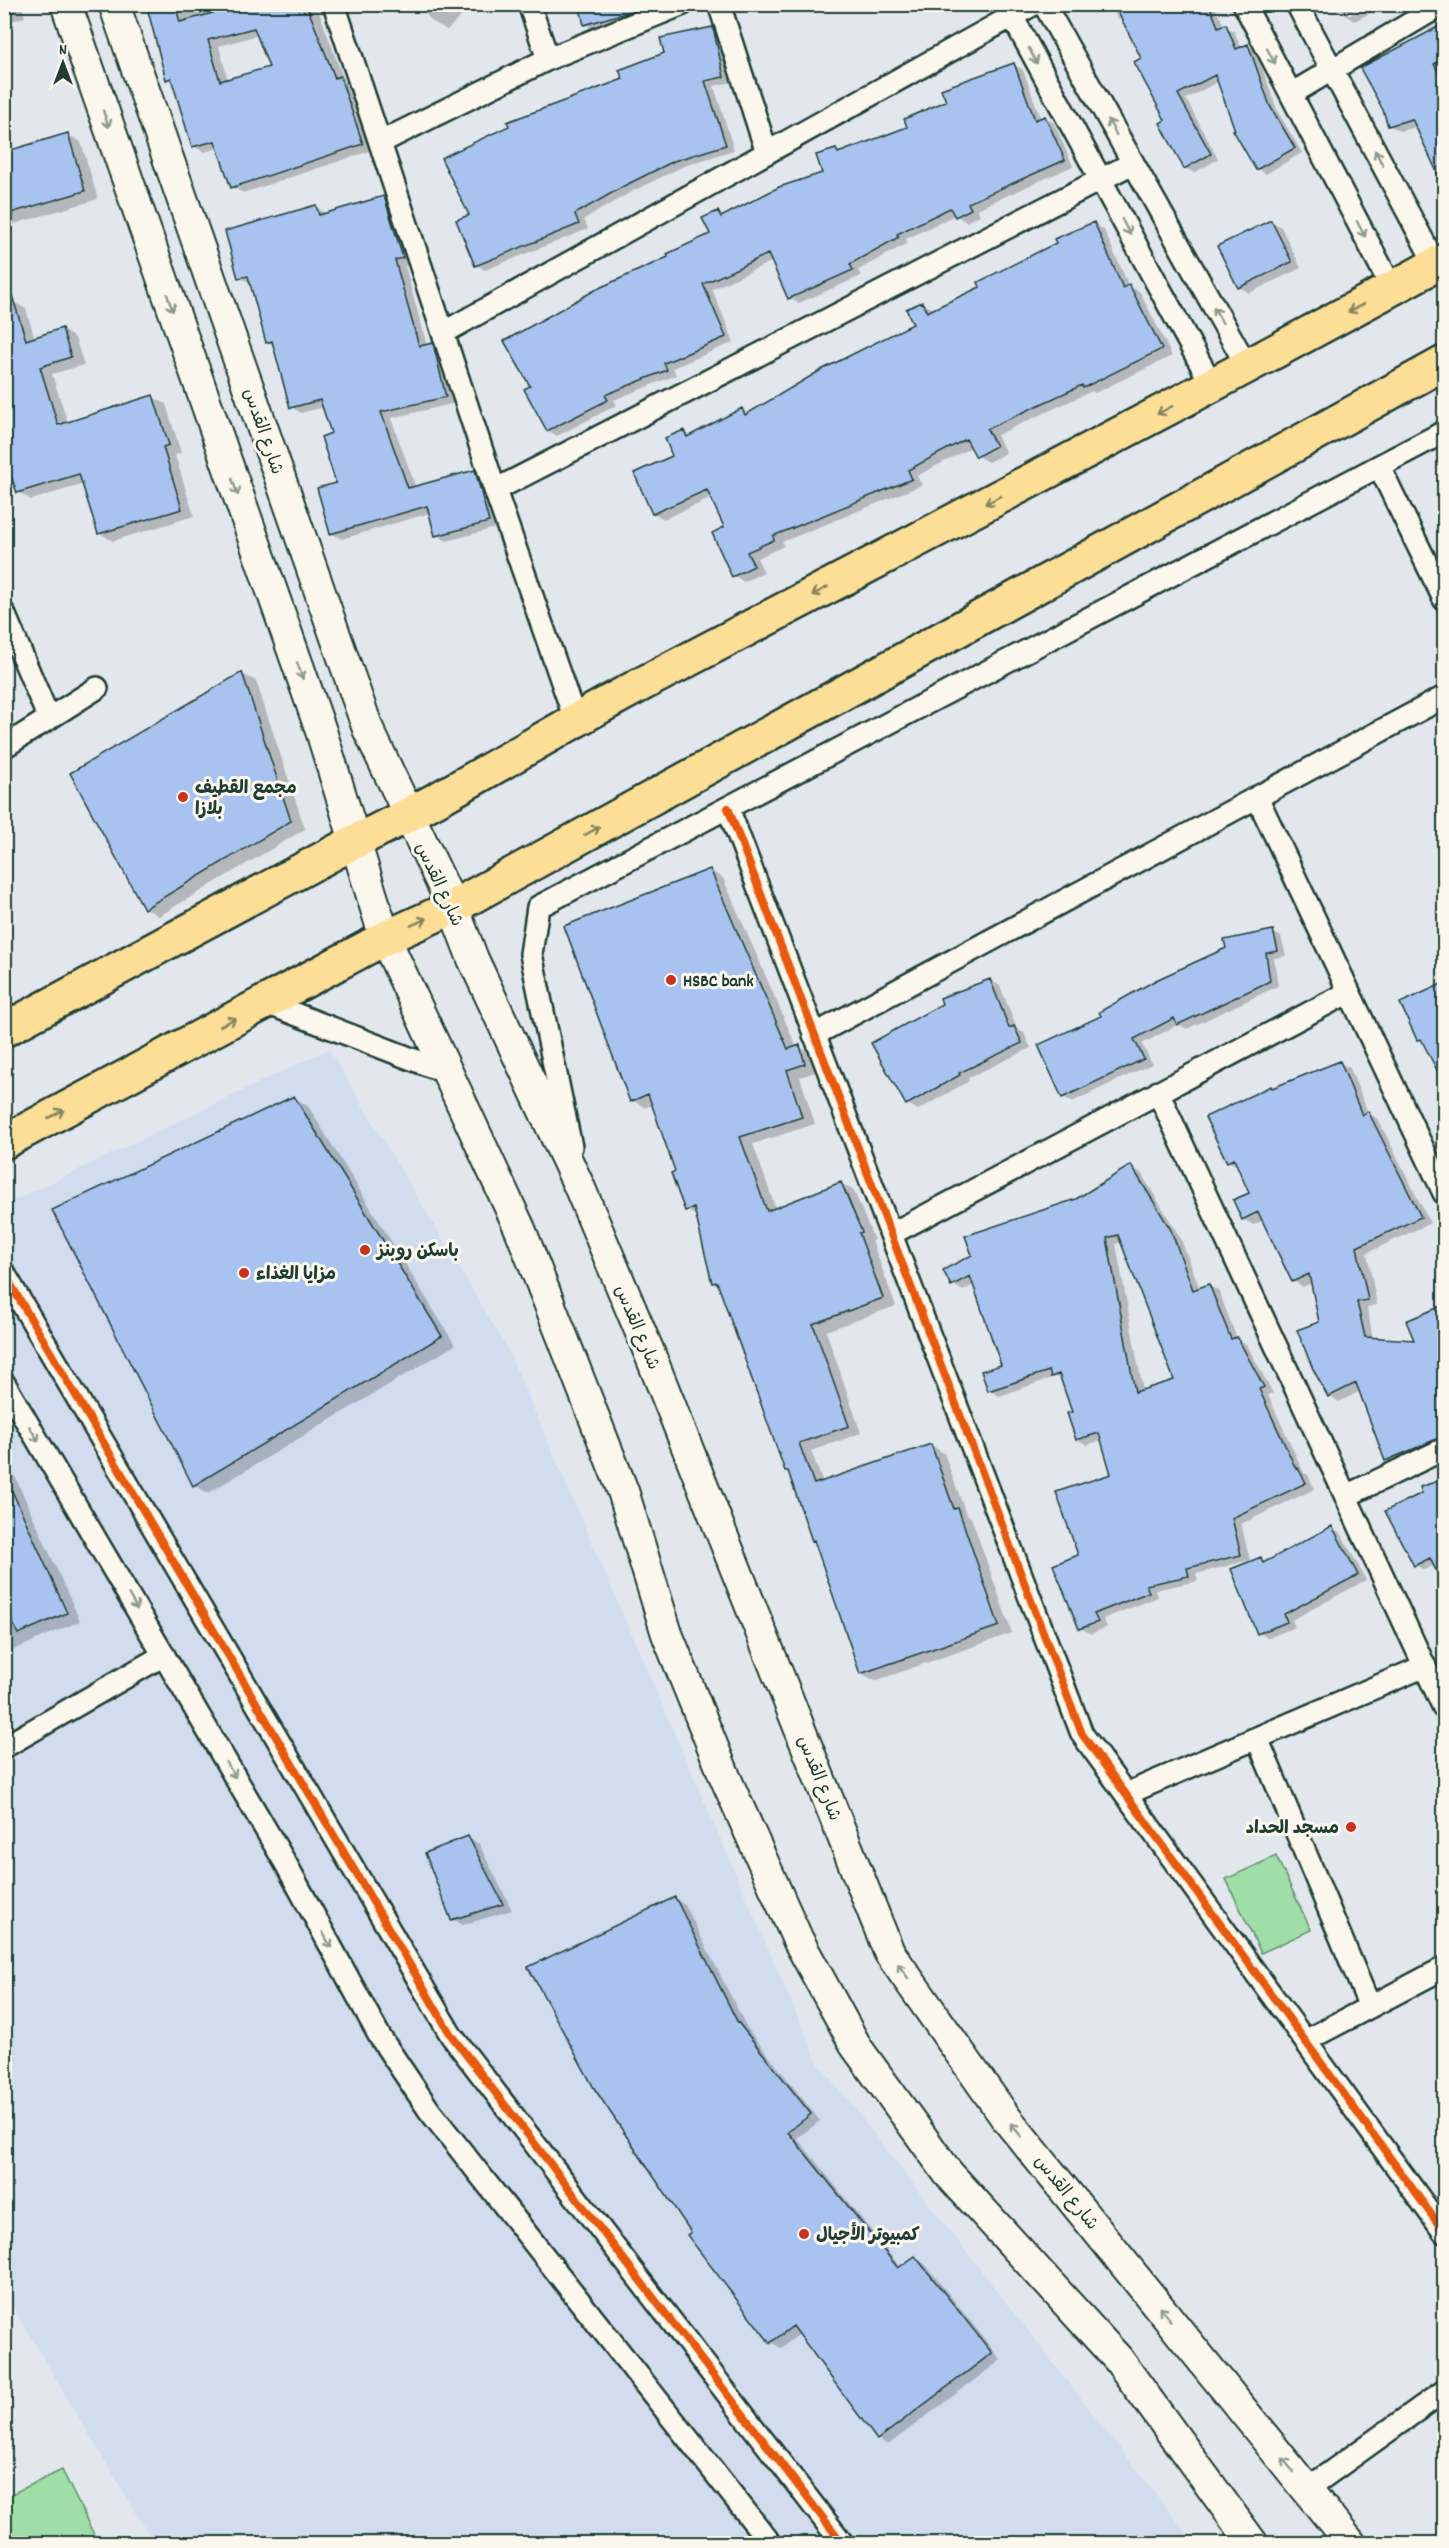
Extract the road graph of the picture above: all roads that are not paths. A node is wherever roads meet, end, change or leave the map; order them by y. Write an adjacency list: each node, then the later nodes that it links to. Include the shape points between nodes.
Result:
1 (66, 4): 39 (main road, one-way to 39, via 321,731)
2 (114, 4): 38 (main road, شارع القدس, via 368,729)
3 (334, 4): 16 (street)
4 (529, 4): 13 (street)
5 (683, 4): 13 (street)
6 (719, 4): 17 (street)
7 (1034, 4): 12 (street)
8 (1044, 4): 18 (street, one-way to 8)
9 (1244, 4): 15 (street, one-way to 15)
10 (1297, 4): 14 (street)
11 (1443, 4): 14 (street)
12 (1009, 11): 17 (street); 19 (street, one-way to 19)
13 (548, 59): 16 (street)
14 (1333, 71): 15 (street); 20 (street, one-way to 14)
15 (1291, 94): 21 (street, one-way to 21)
16 (381, 142): 22 (street)
17 (767, 153): 22 (street)
18 (1133, 163): 19 (street); 24 (street, one-way to 18)
19 (1100, 180): 25 (street, one-way to 25); 28 (street)
20 (1440, 262): 21 (main road)
21 (1392, 288): 24 (main road, one-way to 24)
22 (443, 333): 28 (street)
23 (1444, 363): 40 (main road, one-way to 23)
24 (1247, 366): 25 (main road)
25 (1212, 385): 34 (main road, one-way to 34)
26 (1444, 432): 27 (street)
27 (1379, 466): 29 (street); 37 (street)
28 (495, 490): 34 (street)
29 (1444, 599)
30 (4, 613): 33 (street)
31 (97, 688): 33 (street)
32 (1444, 697): 36 (street)
33 (49, 719): 35 (street)
34 (575, 719): 38 (main road)
35 (4, 747)
36 (1257, 797): 42 (street); 45 (street)
37 (728, 808): 45 (street); 49 (street, via 538,907 531,954)
38 (408, 816): 39 (main road); 40 (main road, شارع القدس)
39 (354, 842): 41 (main road); 44 (main road)
40 (453, 907): 41 (main road, one-way to 40); 49 (main road, شارع القدس)
41 (384, 938): 43 (main road); 46 (main road)
42 (1349, 992): 47 (street); 50 (street)
43 (264, 1002): 46 (street); 48 (main road, one-way to 43)
44 (4, 1030)
45 (814, 1035): 51 (street)
46 (448, 1073): 70 (main road, via 520,1229 623,1491 667,1634 725,1777 798,1940 857,2048 948,2173 1118,2359)
47 (1158, 1092): 51 (street); 55 (street)
48 (4, 1142)
49 (579, 1186): 67 (main road, شارع القدس, one-way to 49, via 1006,2118 889,1952)
50 (1444, 1193)
51 (891, 1234): 61 (street, via 1082,1734)
52 (4, 1273): 69 (street, via 451,2035)
53 (4, 1383): 56 (street, one-way to 56)
54 (1444, 1449): 55 (street)
55 (1346, 1496): 57 (street)
56 (164, 1655): 60 (street); 68 (street, one-way to 68, via 286,1864 380,2037 429,2110)
57 (1425, 1666): 58 (street); 59 (street)
58 (1444, 1708)
59 (1257, 1738): 61 (street); 63 (street)
60 (4, 1747)
61 (1126, 1794): 64 (street)
62 (1444, 1968): 63 (street)
63 (1370, 2007): 64 (street)
64 (1305, 2041): 65 (street)
65 (1444, 2232)
66 (1444, 2391): 67 (street)
67 (1307, 2489): 71 (main road, شارع القدس)
68 (771, 2544)
69 (843, 2544)
70 (1253, 2544)
71 (1351, 2544)

